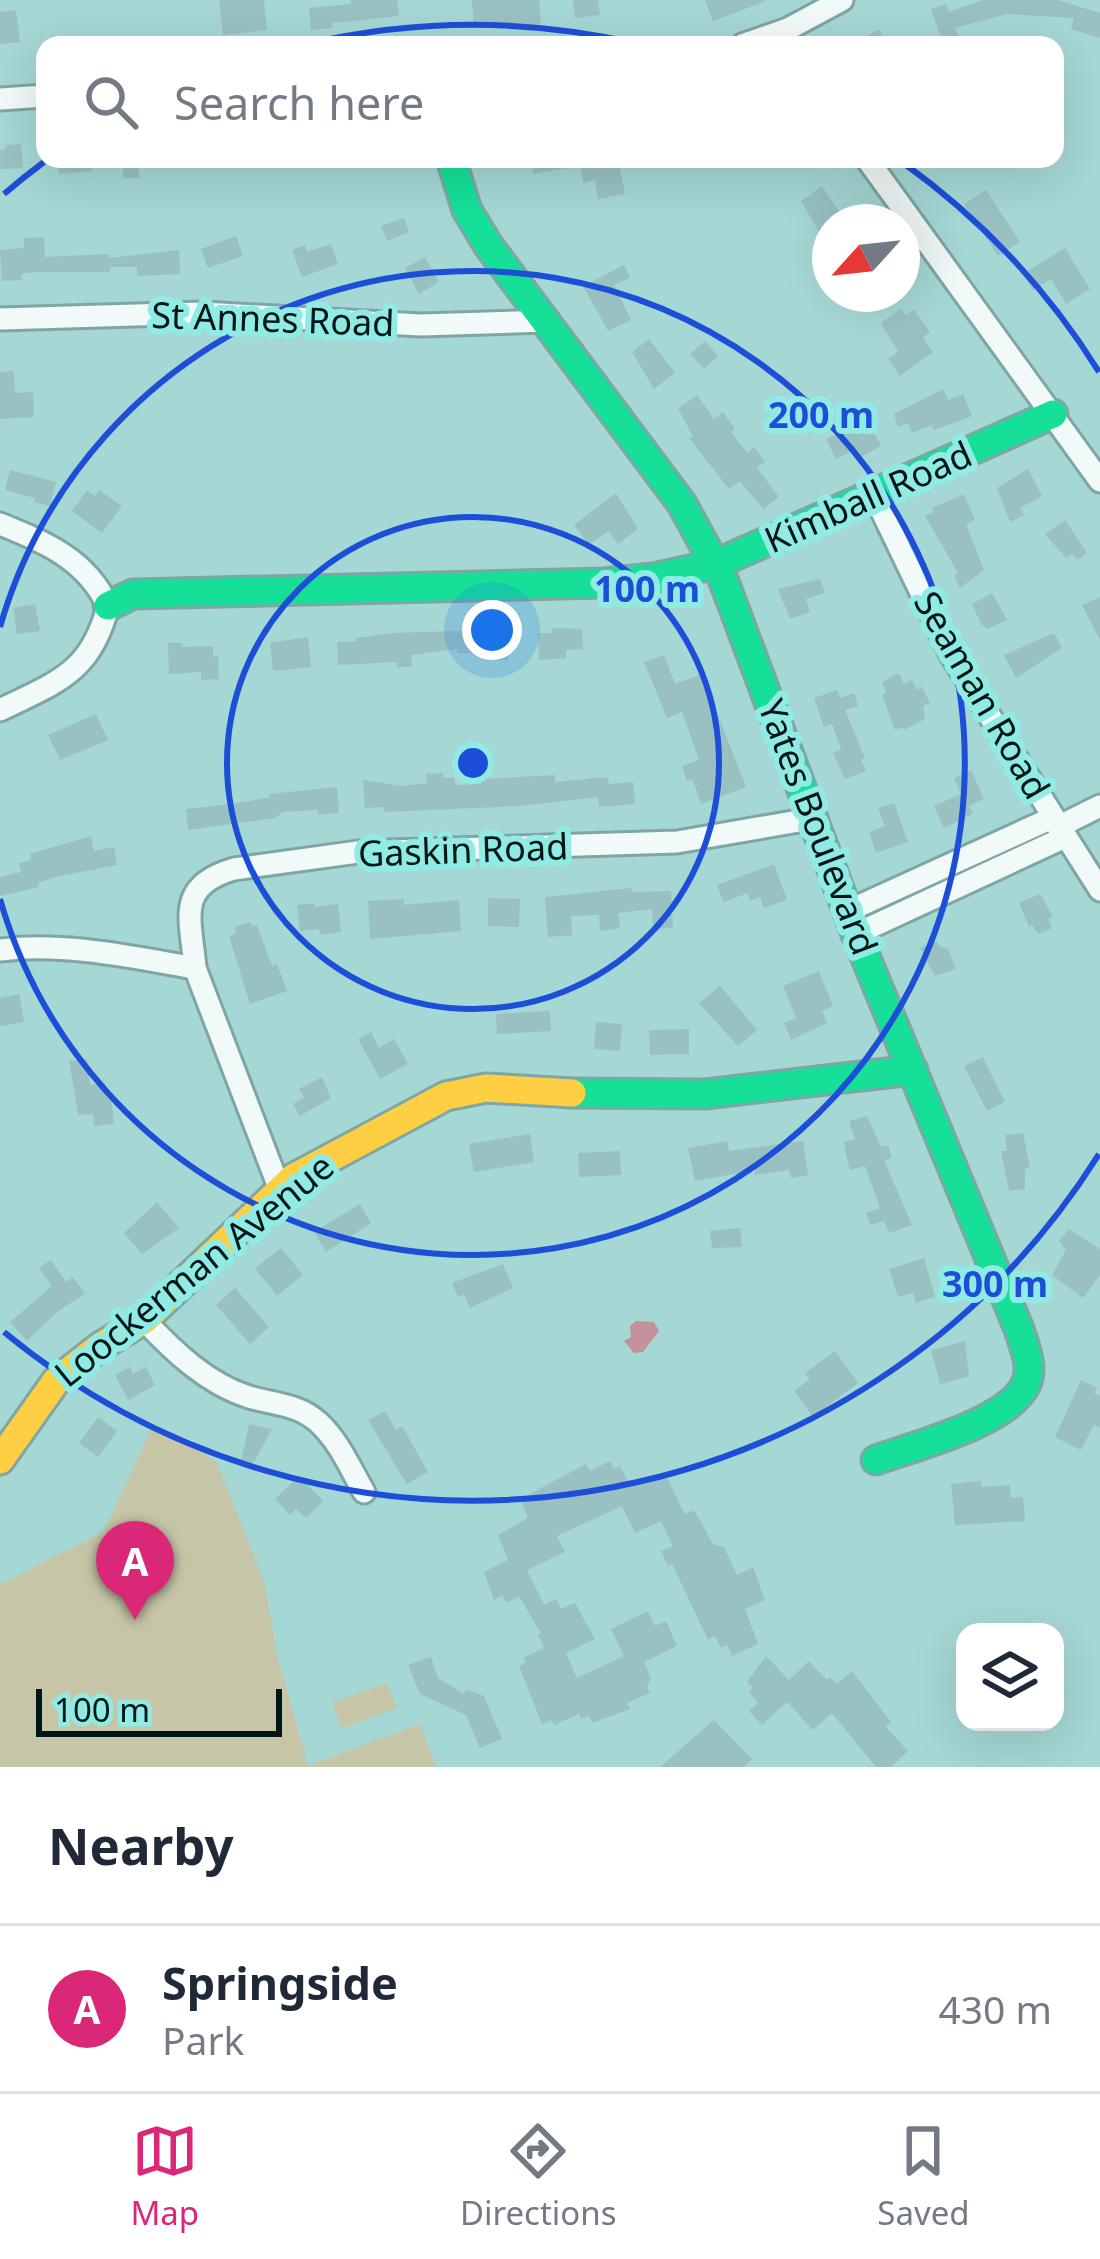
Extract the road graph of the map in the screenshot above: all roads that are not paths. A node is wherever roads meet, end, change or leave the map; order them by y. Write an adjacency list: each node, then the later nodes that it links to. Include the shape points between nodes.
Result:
1 (842, 0): 2 (street)
2 (794, 36)
3 (36, 97): 4 (street)
4 (0, 99)
5 (454, 168): 8 (street, Yates Boulevard, via 488,245)
6 (874, 168): 9 (street)
7 (0, 319): 8 (street, St Annes Road, via 203,313 422,325)
8 (547, 321): 13 (street, Yates Boulevard, via 682,504)
9 (1053, 414): 10 (street); 11 (street, Kimball Road)
10 (1100, 481)
11 (874, 495): 13 (street, Kimball Road); 18 (street, Seaman Road, via 951,656)
12 (0, 524): 14 (street, via 75,560)
13 (716, 564): 14 (street, Kimball Road, via 603,583 133,594); 17 (street, Yates Boulevard)
14 (108, 606): 15 (street, via 80,667)
15 (0, 710)
16 (1100, 806): 18 (street)
17 (816, 818): 20 (street, Yates Boulevard); 22 (street, Gaskin Road, via 677,842 358,852 234,869 194,892)
18 (1058, 828): 19 (street, Seaman Road); 20 (street)
19 (1100, 890)
20 (852, 923): 23 (street, Yates Boulevard)
21 (0, 950): 22 (street)
22 (195, 968): 24 (street)
23 (913, 1070): 24 (street, Loockerman Avenue, via 705,1094 463,1090 339,1150); 27 (street, Yates Boulevard, via 1019,1330 1028,1381 1021,1395 988,1415)
24 (280, 1190): 25 (street, Loockerman Avenue)
25 (144, 1320): 26 (street, Loockerman Avenue, via 56,1381); 28 (street, via 177,1355 246,1396 314,1418)
26 (1, 1457)
27 (876, 1460)
28 (364, 1492)

